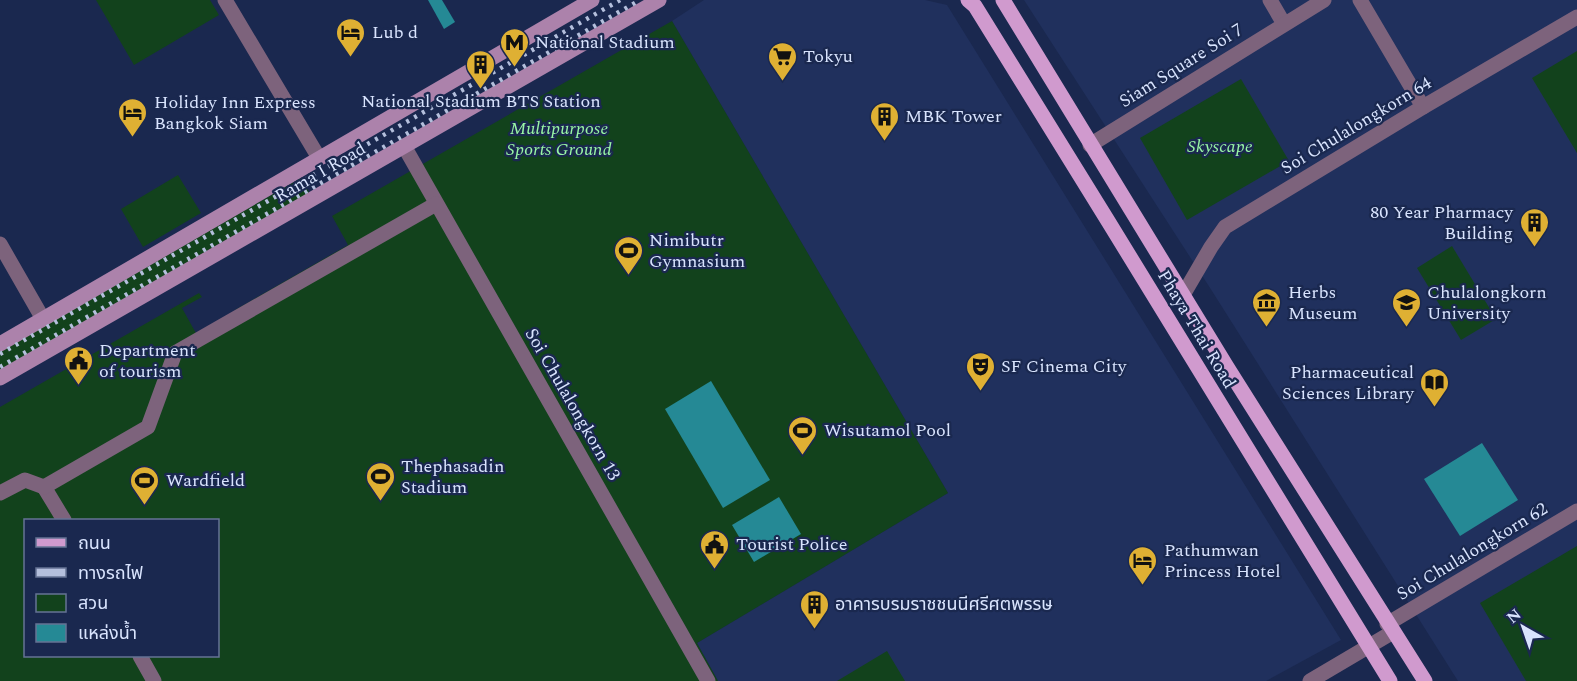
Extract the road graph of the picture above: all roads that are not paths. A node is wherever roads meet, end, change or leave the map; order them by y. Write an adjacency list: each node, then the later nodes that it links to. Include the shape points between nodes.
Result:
1 (225, 0): 14 (street)
2 (659, 0): 13 (main road, Rama I Road)
3 (968, 0): 26 (main road, Phaya Thai Road)
4 (1003, 0): 12 (main road, Phaya Thai Road)
5 (1270, 0): 10 (street)
6 (1324, 0): 10 (street, Siam Square Soi 7)
7 (1360, 0): 11 (street)
8 (589, 1): 14 (main road, Rama I Road)
9 (1577, 17): 11 (street, Soi Chulalongkorn 64)
10 (1284, 24): 12 (street, Siam Square Soi 7)
11 (1423, 107): 17 (street, Soi Chulalongkorn 64, via 1225,227)
12 (1090, 145): 17 (main road, Phaya Thai Road)
13 (404, 146): 15 (street, Soi Chulalongkorn 13); 20 (main road, Rama I Road)
14 (319, 158): 18 (main road, Rama I Road)
15 (436, 204): 21 (street, via 176,353 148,427); 29 (street, Soi Chulalongkorn 13)
16 (0, 244): 18 (street)
17 (1183, 295): 25 (main road, Phaya Thai Road)
18 (43, 319): 19 (main road, Rama I Road)
19 (0, 344)
20 (0, 378)
21 (44, 487): 22 (street, via 25,480); 24 (street)
22 (0, 493)
23 (1577, 511): 25 (street, Soi Chulalongkorn 62)
24 (62, 519)
25 (1390, 628): 26 (street, Soi Chulalongkorn 62); 32 (main road, Phaya Thai Road)
26 (1369, 647): 30 (street, Soi Chulalongkorn 62); 31 (main road, Phaya Thai Road)
27 (141, 657): 28 (street)
28 (154, 681)
29 (708, 681)
30 (1310, 681)
31 (1389, 681)
32 (1425, 681)

